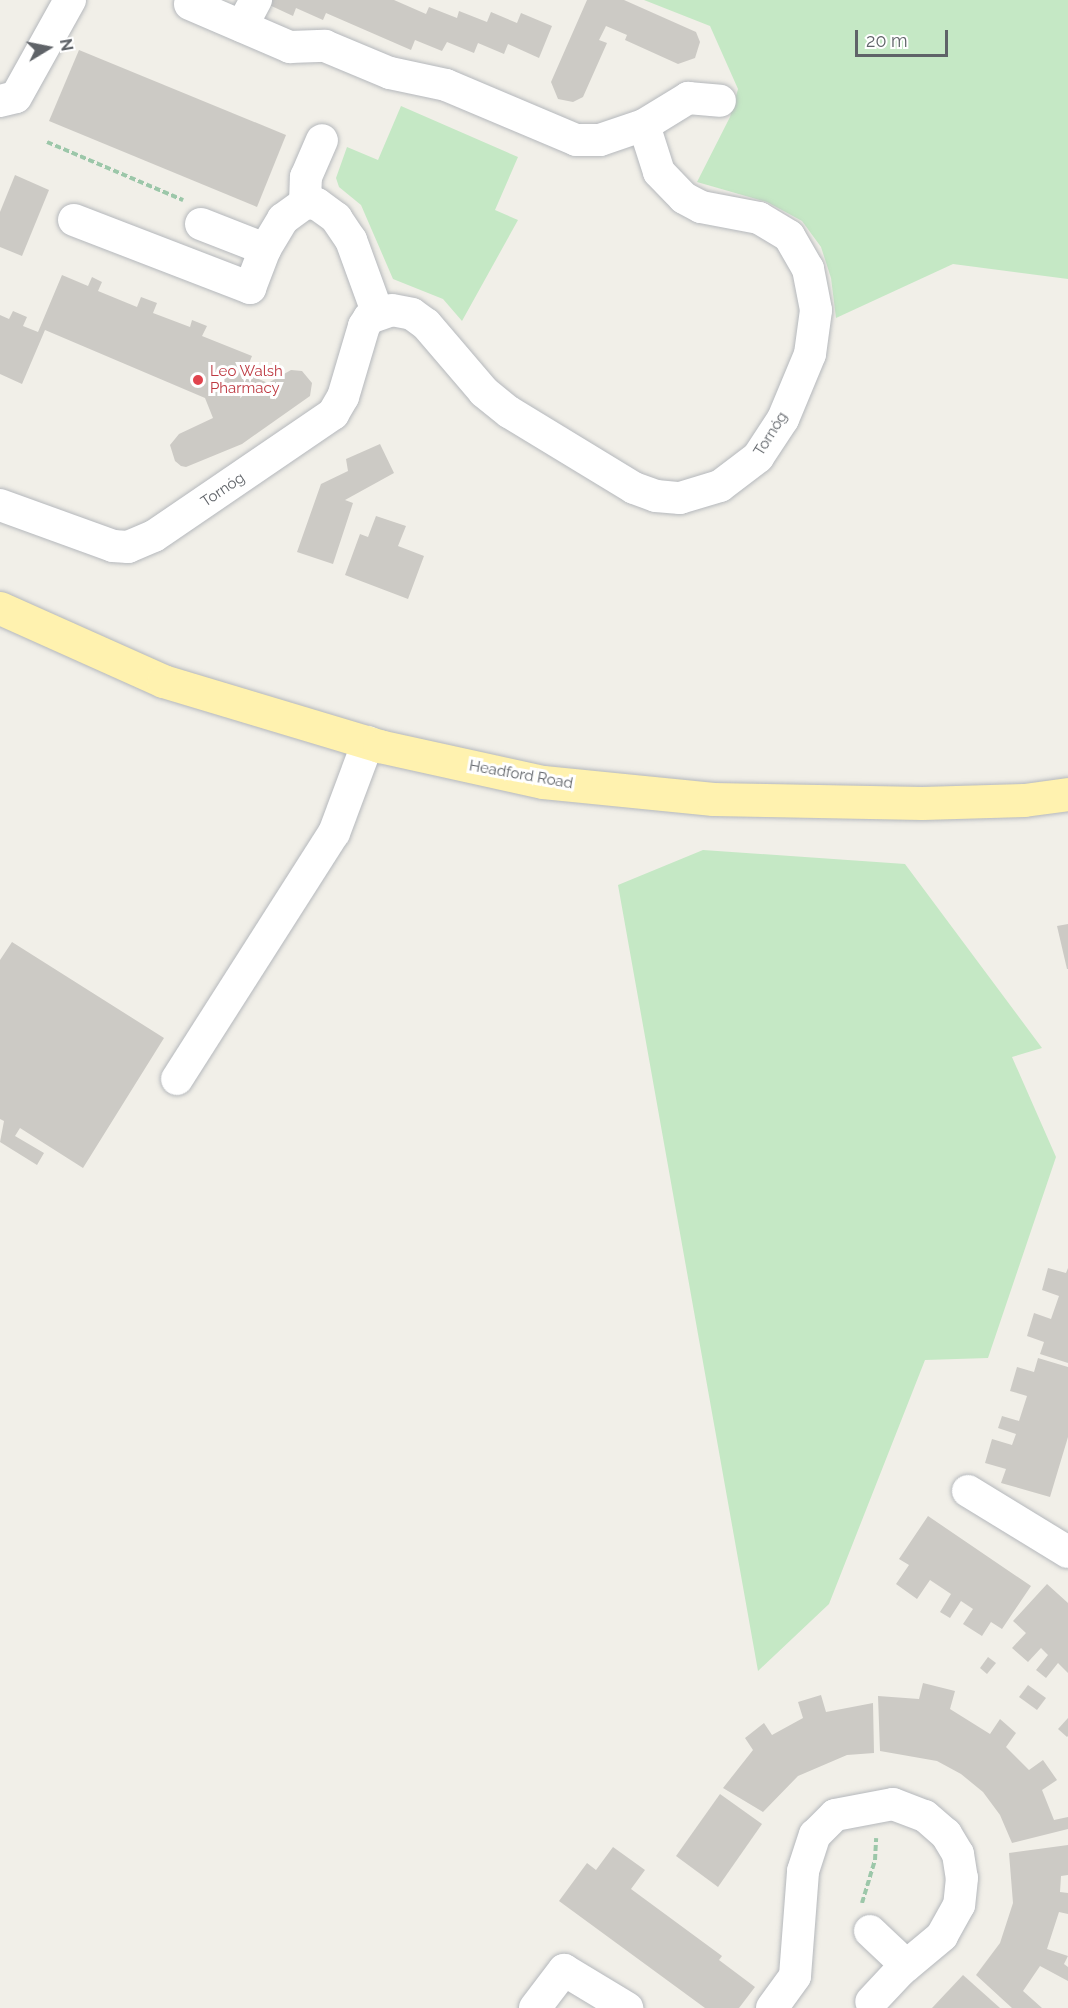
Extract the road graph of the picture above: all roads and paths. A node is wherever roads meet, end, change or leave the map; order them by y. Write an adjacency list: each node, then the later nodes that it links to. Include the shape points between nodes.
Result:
1 (70, 0): 5 (street, via 16,97)
2 (190, 4): 3 (street)
3 (249, 13): 6 (street, via 290,47 325,46 390,74 446,85 576,140 600,140)
4 (720, 100): 6 (street, via 688,98)
5 (0, 101)
6 (644, 125): 13 (street, Tornóg, via 659,172 669,185 701,207 774,224 801,251 813,288 815,331 805,369 783,419 758,457 734,478 708,492 680,498 656,496 634,488 509,412 484,392 426,324 402,311)
7 (322, 140): 9 (street, via 306,177)
8 (47, 142): 11 (path, via 206,210)
9 (305, 203): 12 (street, via 283,219); 13 (street, via 327,210 344,229)
10 (74, 220): 12 (street, via 250,288)
11 (201, 224): 12 (street)
12 (265, 249)
13 (378, 314): 14 (street, Tornóg, via 364,326 343,397 333,414 154,536 128,548 113,546)
14 (0, 504)
15 (0, 608): 16 (main road, Headford Road, via 163,681)
16 (368, 742): 17 (main road, Headford Road, via 543,782 713,799 922,803 1024,800); 18 (street, via 334,832)
17 (1068, 794)
18 (177, 1079)
19 (968, 1491): 20 (street)
20 (1068, 1552)
21 (871, 1806): 22 (path, via 869,1822 877,1841 862,1892 861,1913); 23 (street, via 893,1804 925,1816 946,1833 958,1854 962,1878 959,1905 942,1936); 27 (street, via 835,1815 815,1835 803,1870 795,1976)
22 (870, 1931): 23 (street)
23 (906, 1965): 24 (street)
24 (872, 2002)
25 (535, 2008): 26 (street, via 564,1970)
26 (627, 2008)
27 (772, 2008)

